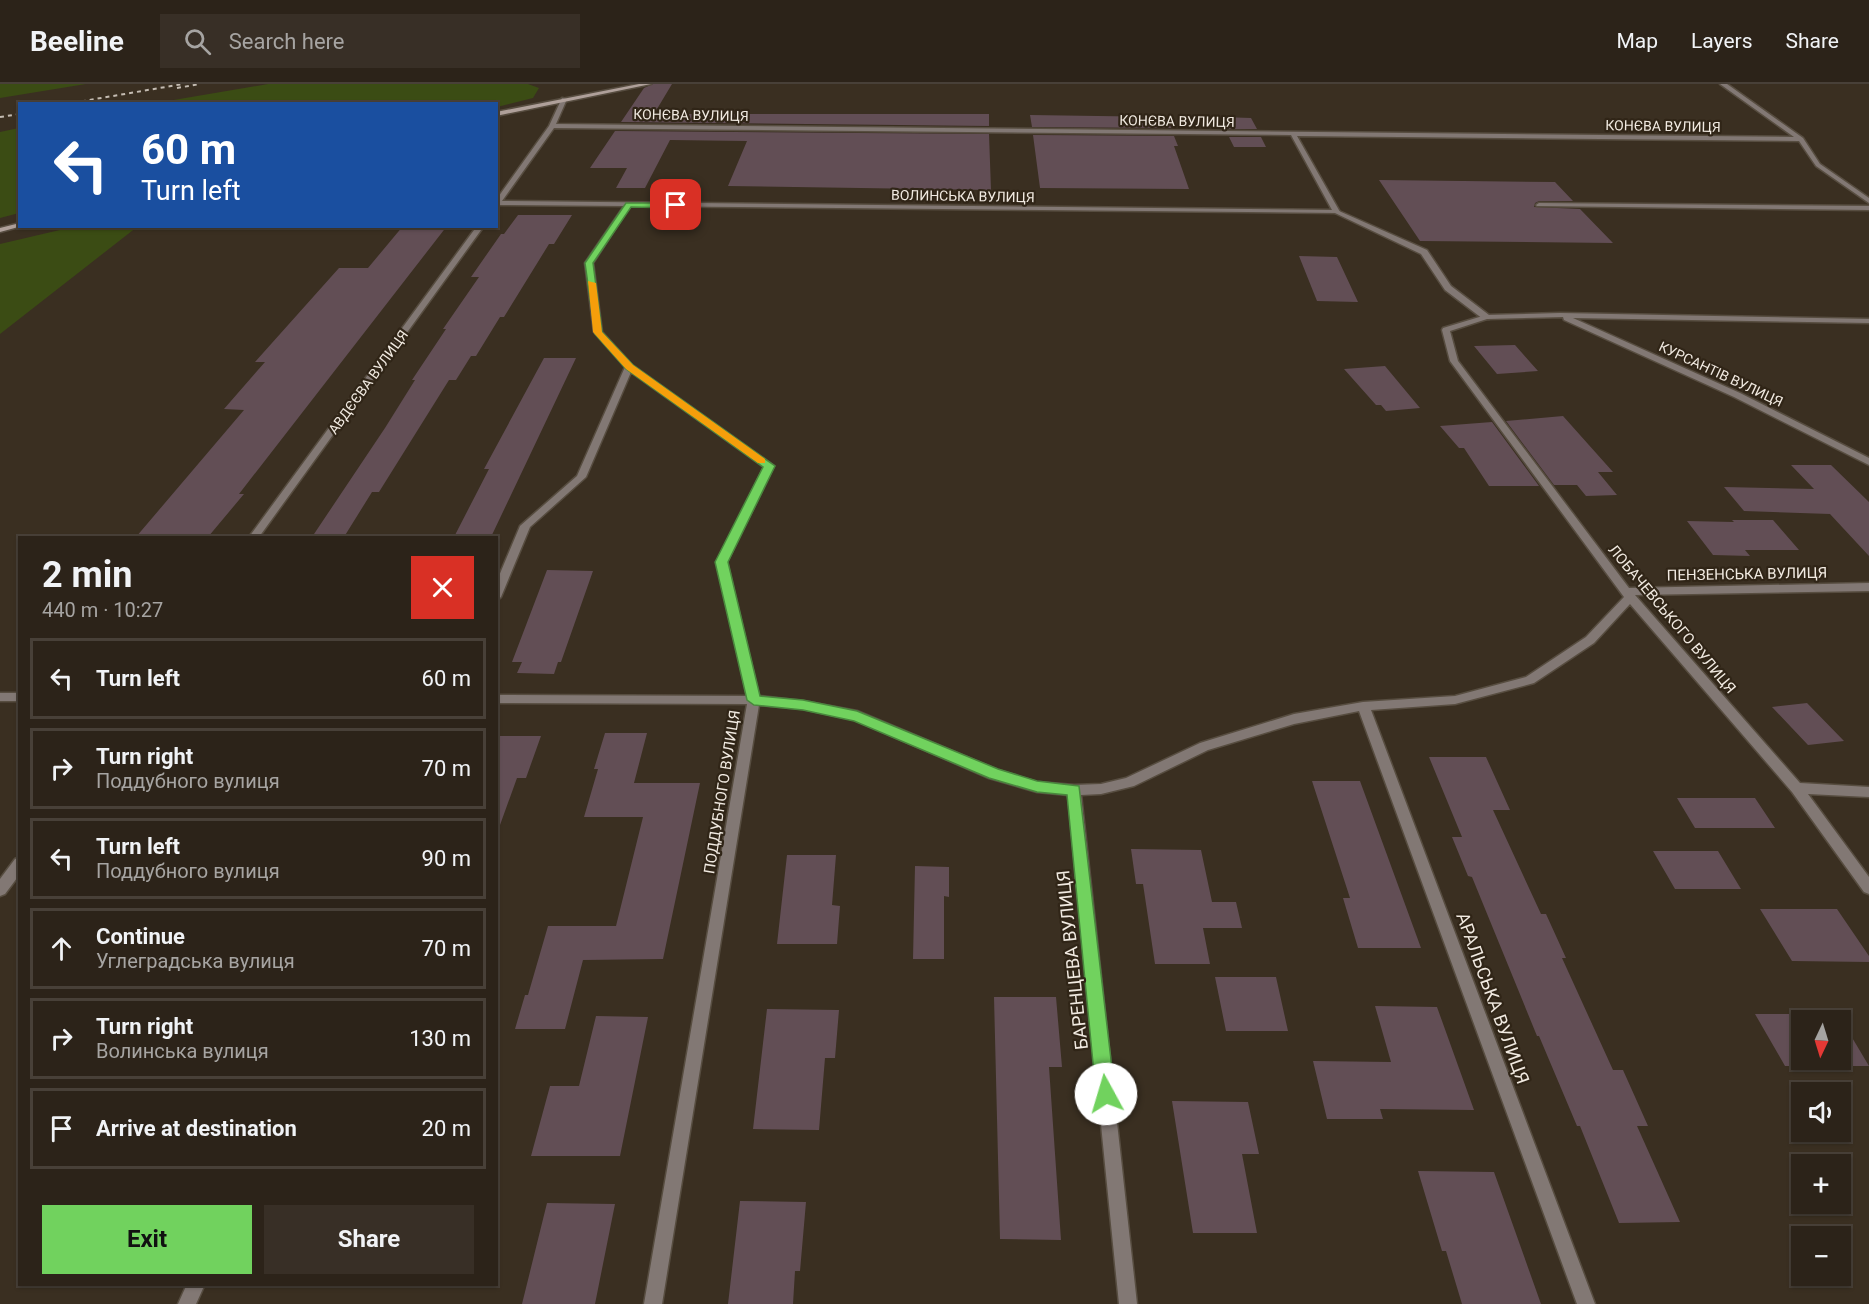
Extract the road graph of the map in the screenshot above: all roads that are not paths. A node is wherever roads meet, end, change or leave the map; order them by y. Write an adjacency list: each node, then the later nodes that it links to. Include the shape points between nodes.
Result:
1 (648, 84): 3 (street)
2 (1723, 84): 7 (street)
3 (564, 99): 4 (street); 5 (street)
4 (498, 114)
5 (552, 126): 6 (street, КОНЄВА ВУЛИЦЯ); 11 (street)
6 (1293, 134): 7 (street, КОНЄВА ВУЛИЦЯ); 16 (street)
7 (1801, 139): 8 (street, via 1818,165)
8 (1859, 194): 9 (street); 10 (street)
9 (1869, 194)
10 (1869, 201)
11 (498, 203)
12 (498, 204): 13 (street, ВОЛИНСЬКА ВУЛИЦЯ)
13 (628, 205): 16 (street, ВОЛИНСЬКА ВУЛИЦЯ); 24 (street, via 589,263 598,332)
14 (1539, 205): 15 (street)
15 (1869, 208)
16 (1337, 212): 21 (street, via 1424,252 1448,288)
17 (18, 226): 19 (street)
18 (480, 228): 26 (street, АВДЄЄВА ВУЛИЦЯ)
19 (0, 230)
20 (1560, 315): 21 (street, КУРСАНТІВ ВУЛИЦЯ); 22 (street, КУРСАНТІВ ВУЛИЦЯ); 25 (street, КУРСАНТІВ ВУЛИЦЯ, via 1737,394)
21 (1486, 317): 23 (street, КУРСАНТІВ ВУЛИЦЯ)
22 (1869, 321)
23 (1446, 330): 29 (street, ЛОБАЧЕВСЬКОГО ВУЛИЦЯ, via 1454,361)
24 (629, 367): 28 (street, via 581,477 525,526); 33 (street, ПОДДУБНОГО ВУЛИЦЯ, via 769,466 722,562)
25 (1869, 462)
26 (255, 536)
27 (1869, 587): 29 (street, ПЕНЗЕНСЬКА ВУЛИЦЯ)
28 (498, 592)
29 (1628, 594): 34 (street, via 1590,640 1530,680 1455,700); 35 (street, ЛОБАЧЕВСЬКОГО ВУЛИЦЯ)
30 (0, 697): 31 (street)
31 (18, 697)
32 (498, 699): 33 (street)
33 (754, 700): 36 (street, via 857,716 994,774 1037,787); 43 (street, ПОДДУБНОГО ВУЛИЦЯ)
34 (1363, 706): 36 (street, via 1294,719 1204,746 1129,782); 45 (street, АРАЛЬСЬКА ВУЛИЦЯ)
35 (1797, 788): 37 (street); 39 (street, ЛОБАЧЕВСЬКОГО ВУЛИЦЯ)
36 (1074, 790): 44 (street, БАРЕНЦЕВА ВУЛИЦЯ)
37 (1869, 792)
38 (18, 866): 40 (street)
39 (1869, 888)
40 (0, 890)
41 (195, 1286): 42 (street)
42 (187, 1304)
43 (653, 1304)
44 (1128, 1304)
45 (1586, 1304)

